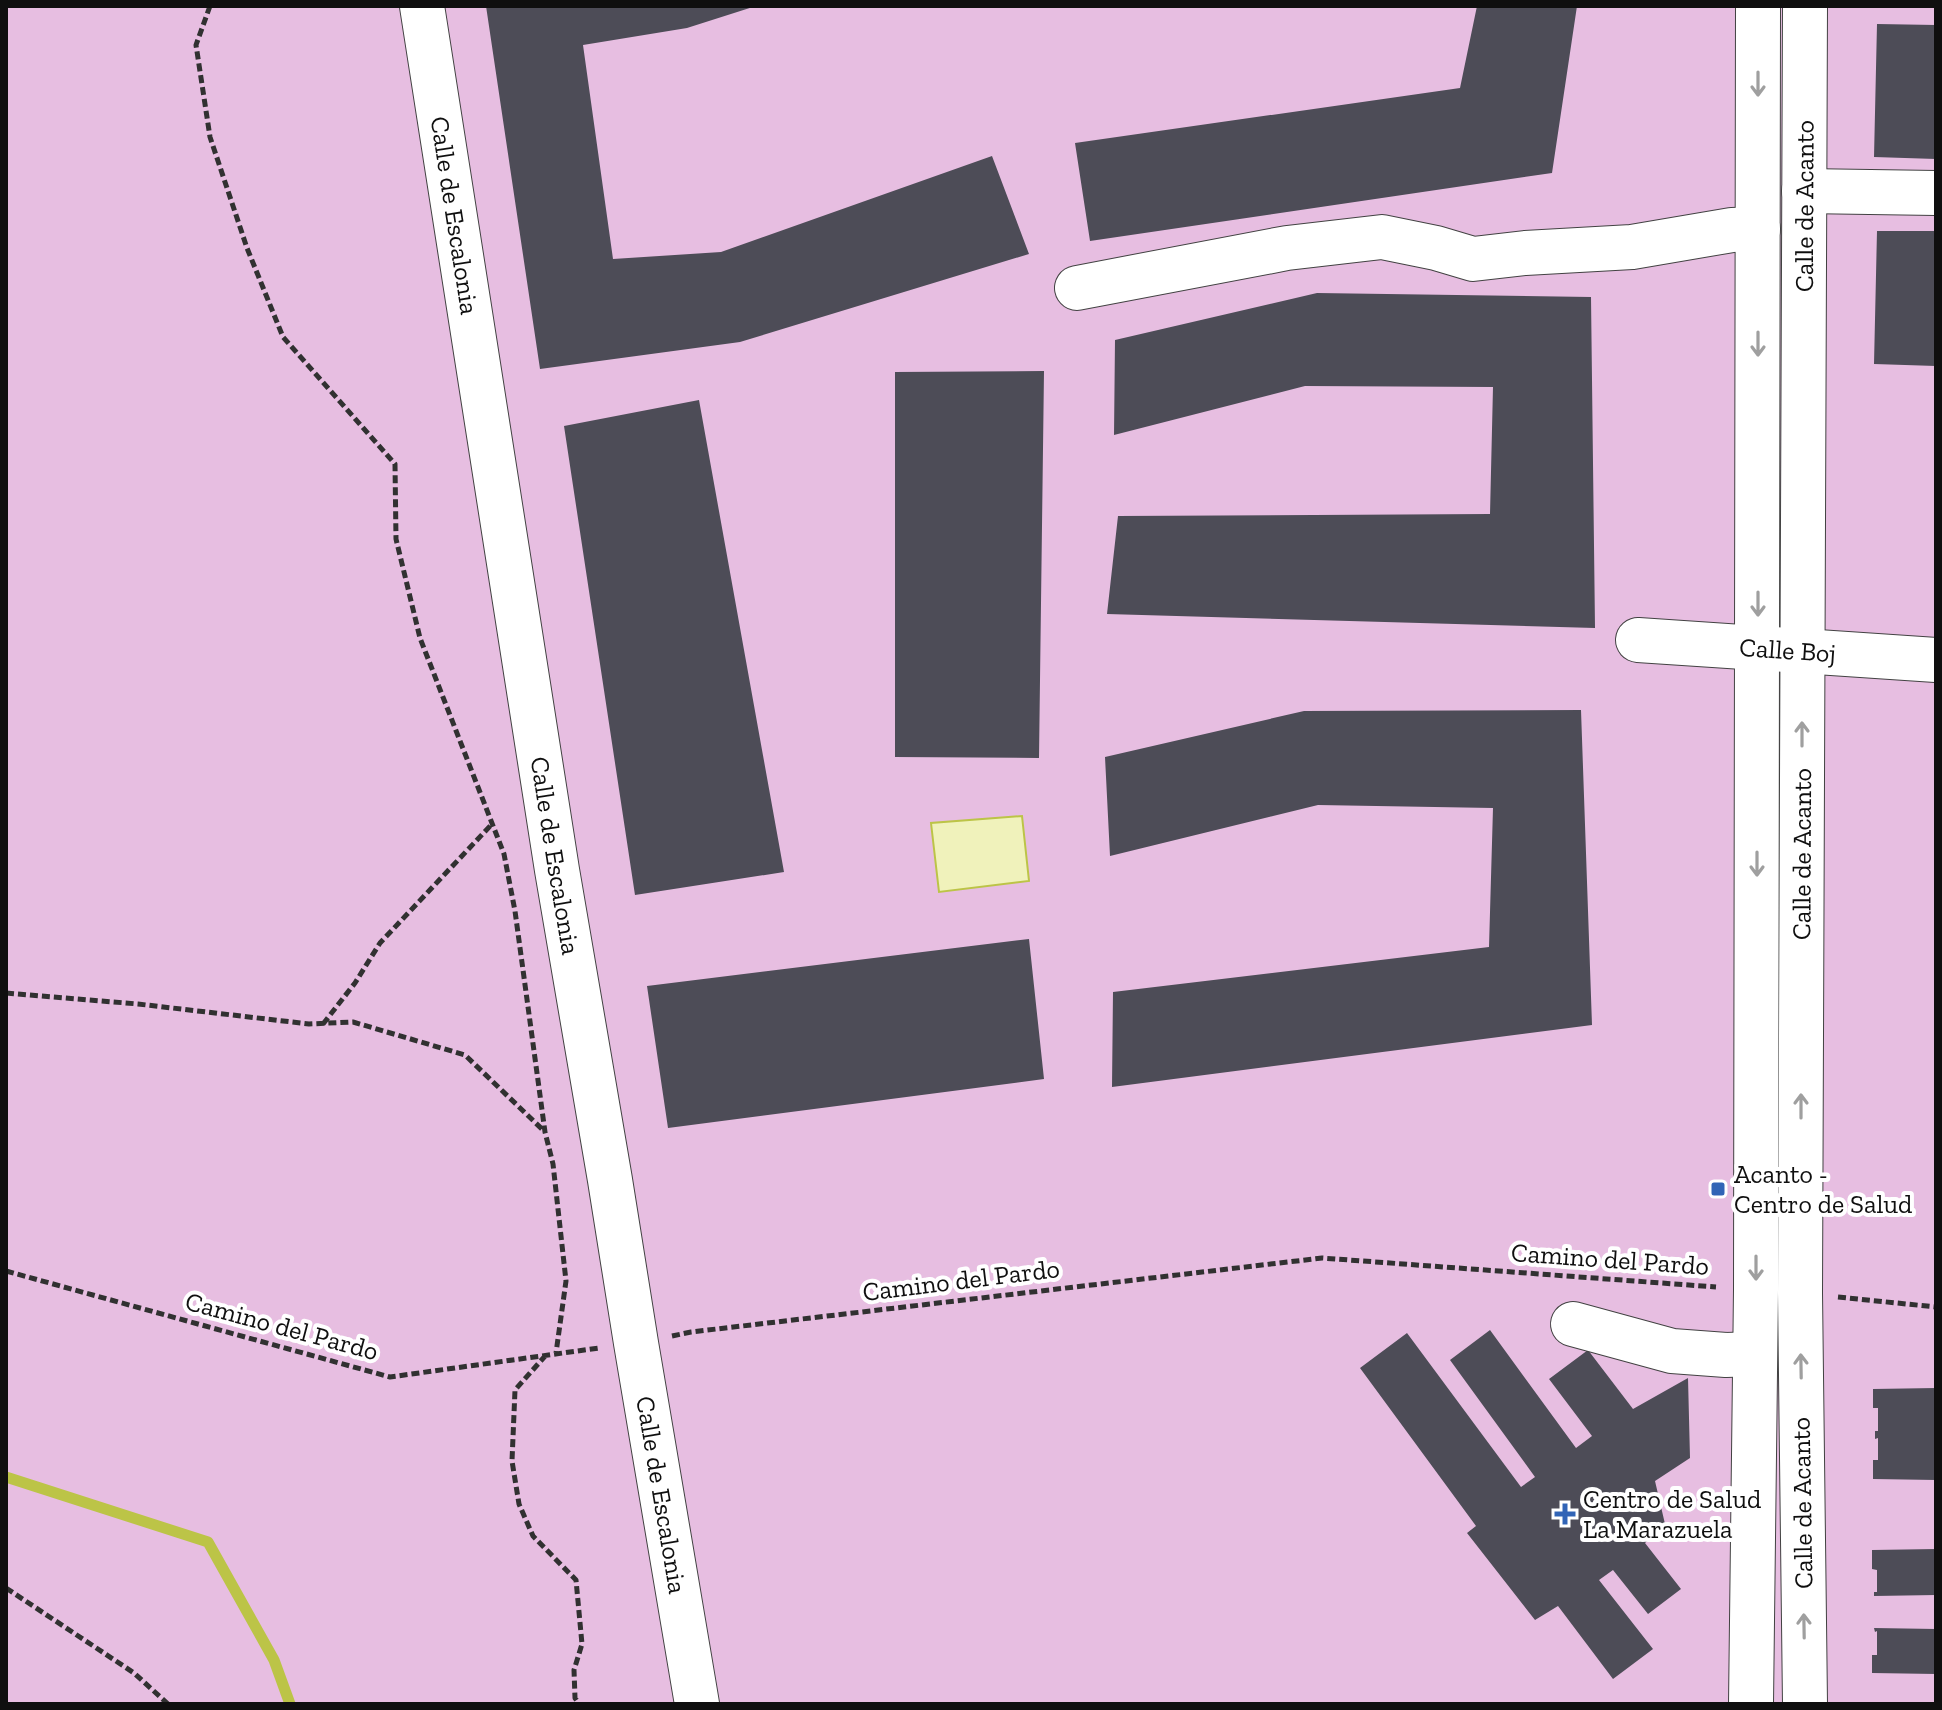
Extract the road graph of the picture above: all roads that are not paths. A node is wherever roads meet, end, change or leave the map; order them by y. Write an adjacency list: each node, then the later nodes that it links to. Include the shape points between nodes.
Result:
1 (422, 6): 14 (street, Calle de Escalonia, via 557,870)
2 (1758, 6): 6 (street, Calle de Acanto, one-way to 6)
3 (1805, 6): 4 (street, Calle de Acanto)
4 (1804, 191): 5 (street); 10 (street, Calle de Acanto)
5 (1936, 193)
6 (1758, 229): 7 (street, via 1632,247 1473,259 1382,237 1287,248); 9 (street, Calle de Acanto, one-way to 9)
7 (1077, 288)
8 (1638, 640): 9 (street, Calle Boj)
9 (1758, 648): 10 (street, Calle Boj); 13 (street, Calle de Acanto, one-way to 13)
10 (1802, 650): 11 (street, Calle Boj); 16 (street, Calle de Acanto, one-way to 10)
11 (1936, 660)
12 (1573, 1324): 13 (street, via 1672,1351)
13 (1755, 1354): 15 (street, Calle de Acanto)
14 (697, 1704)
15 (1751, 1704)
16 (1805, 1704)

